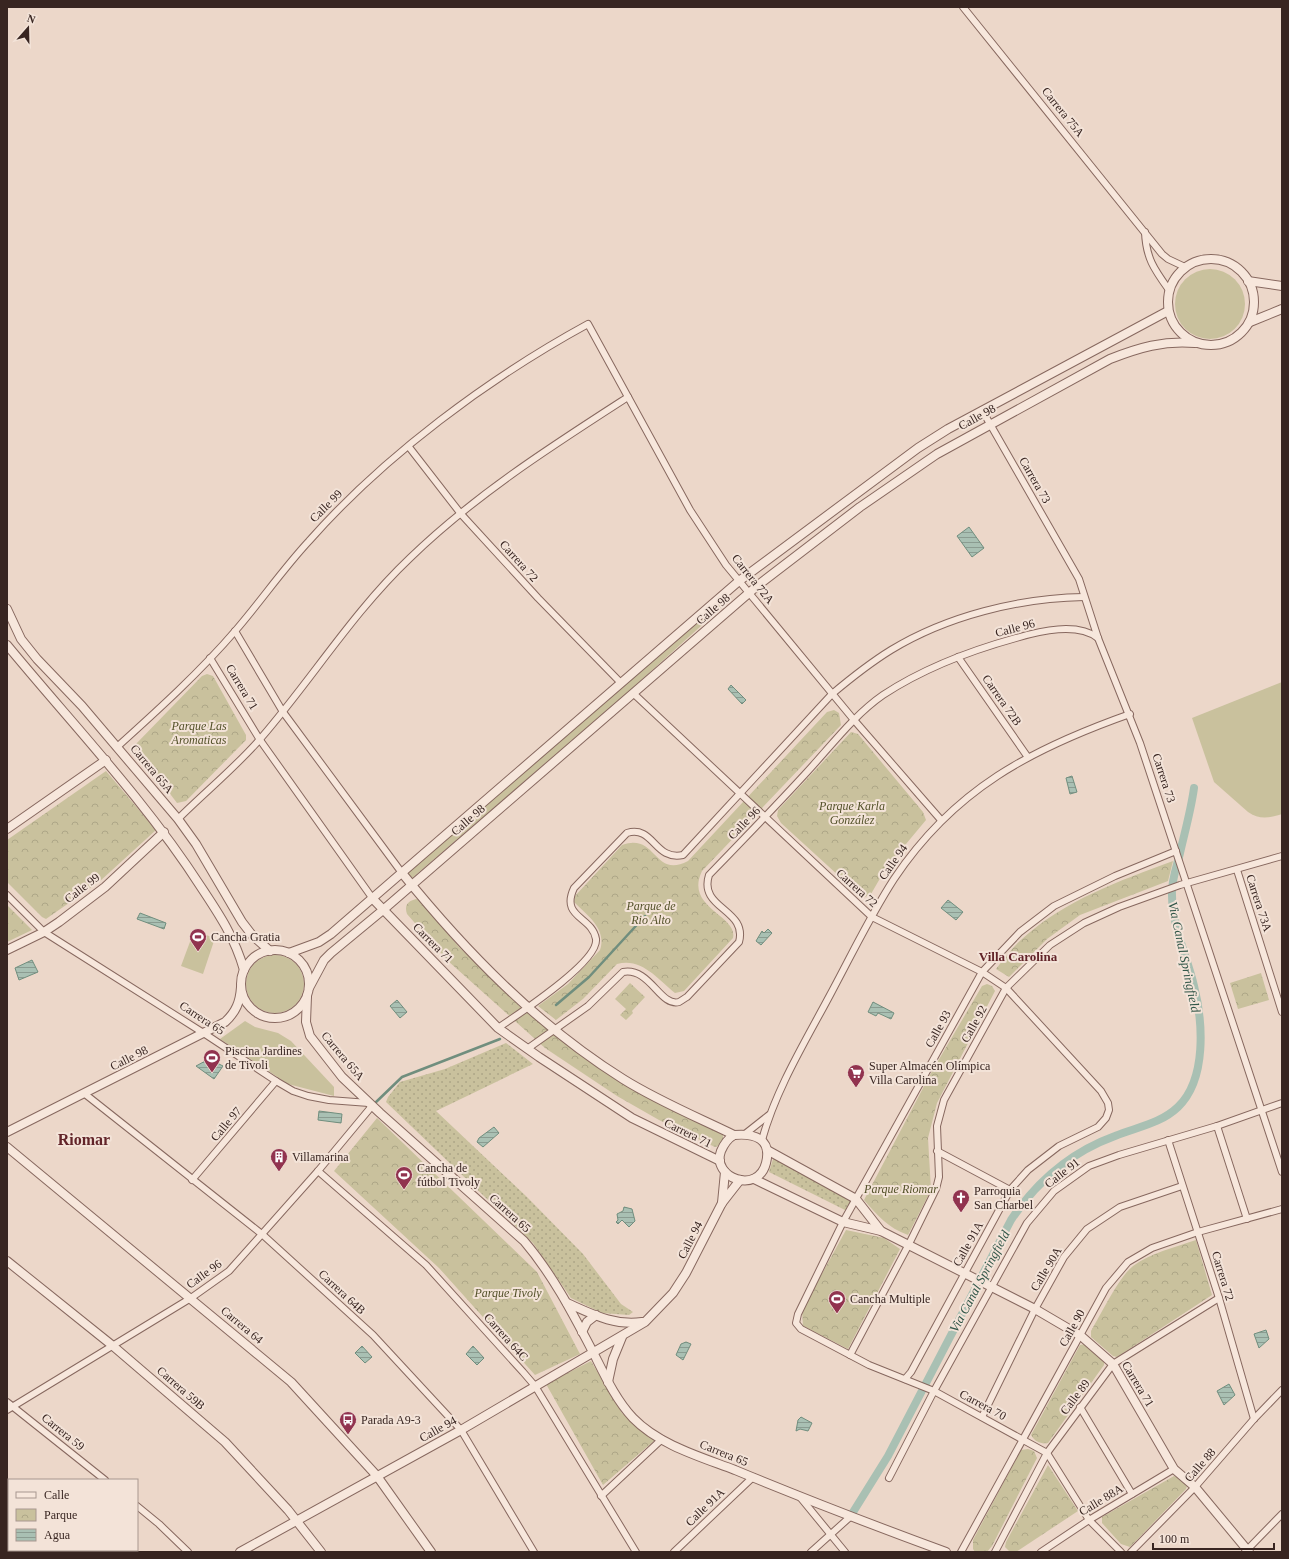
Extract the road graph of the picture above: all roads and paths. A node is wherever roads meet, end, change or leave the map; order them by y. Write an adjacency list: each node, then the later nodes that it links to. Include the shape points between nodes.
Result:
1 (963, 7): 2 (street, Carrera 75A)
2 (1145, 232): 3 (street, Carrera 75A, via 1168,259); 6 (street, via 1148,257)
3 (1185, 267): 4 (street, via 1206,259 1220,260 1233,265); 6 (street, via 1175,277)
4 (1248, 281): 5 (street); 9 (street, via 1254,301)
5 (1282, 286)
6 (1169, 290): 8 (street)
7 (1282, 309): 9 (street)
8 (1168, 311): 11 (street, via 1177,330); 13 (street, Calle 98)
9 (1250, 322): 11 (street, via 1230,342 1209,346)
10 (588, 324): 12 (street, Carrera 72A); 15 (street, Calle 99, via 509,370)
11 (1195, 343): 14 (street, Calle 98, via 1160,343 1117,356)
12 (628, 397): 16 (street, via 524,466); 17 (street, Carrera 72A, via 690,510)
13 (982, 410): 14 (street, Carrera 73); 17 (street, Calle 98, via 918,448)
14 (990, 423): 18 (street, Calle 98, via 937,454 860,507); 19 (street, Carrera 73, via 1079,579)
15 (409, 447): 16 (street, Carrera 72); 21 (street, Calle 99, via 378,472 313,536)
16 (461, 514): 26 (street, Carrera 72, via 538,598); 29 (street, via 410,558 371,598)
17 (739, 581): 18 (street, Carrera 72A); 26 (street, Calle 98)
18 (749, 593): 27 (street, Calle 98); 28 (street, Carrera 72A)
19 (1084, 597): 22 (street, Carrera 73); 28 (street, Calle 96, via 1054,597 1019,602 944,625 892,650)
20 (7, 610): 33 (street, Carrera 65A, via 21,639)
21 (235, 631): 25 (street, Calle 99); 29 (street, Carrera 71)
22 (1098, 638): 24 (street, Calle 96, via 1087,632 1052,630 1033,633); 30 (street, Carrera 73)
23 (7, 645): 35 (street)
24 (958, 657): 31 (street, Calle 96, via 928,669 898,686); 34 (street, Carrera 72B)
25 (210, 658): 32 (street, Carrera 71); 33 (street, Calle 99)
26 (621, 682): 45 (street, Calle 98)
27 (634, 694): 36 (street, Carrera 72); 47 (street, Calle 98)
28 (832, 694): 31 (street, Carrera 72A); 36 (street, Calle 96)
29 (283, 712): 32 (street); 45 (street, Carrera 71)
30 (1130, 714): 34 (street, Calle 94, via 1072,735); 42 (street, Carrera 73)
31 (854, 720): 37 (street, Calle 96); 39 (street, Carrera 72A)
32 (260, 740): 38 (street); 49 (street, Carrera 71)
33 (117, 747): 38 (street, Carrera 65A)
34 (1027, 756): 39 (street, Calle 94, via 994,776)
35 (106, 760): 40 (street); 41 (street)
36 (740, 794): 37 (street, Carrera 72); 61 (street, Calle 96, via 683,855 666,855 643,833 627,833 574,888 569,898 571,909 593,931 596,940 594,948 562,983)
37 (765, 817): 51 (street, Carrera 72); 64 (street, Calle 96, via 709,875 707,893 740,925 741,934 739,942 687,997 679,1002 669,1001 638,972 623,972 588,1006)
38 (178, 819): 54 (street, Carrera 65A, via 196,844 242,922)
39 (941, 820): 51 (street, Calle 94, via 894,879)
40 (7, 829)
41 (164, 832): 52 (street, Calle 99, via 105,887); 56 (street, via 226,926 238,948)
42 (1177, 853): 46 (street, Carrera 73); 57 (street, Calle 93, via 1115,876 1054,906 1020,932)
43 (1282, 856): 44 (street, Calle 92)
44 (1237, 870): 46 (street, Calle 92); 62 (street, Carrera 73A)
45 (402, 873): 47 (street, Carrera 71); 49 (street, Calle 98)
46 (1187, 883): 59 (street, Calle 92, via 1084,922 1050,945); 72 (street, Carrera 73)
47 (411, 885): 50 (street, Calle 98); 61 (street, Carrera 71, via 489,971)
48 (7, 895): 52 (street, Carrera 65)
49 (373, 899): 50 (street, Carrera 71); 55 (street, Calle 98, via 319,942)
50 (383, 910): 60 (street, Calle 98, via 324,960); 63 (street, Carrera 71)
51 (872, 916): 57 (street, Carrera 72); 73 (street, Calle 94, via 809,1032)
52 (44, 932): 53 (street, Calle 99); 65 (street, Carrera 65)
53 (7, 950)
54 (270, 951): 55 (street); 56 (street, via 260,954)
55 (290, 953): 60 (street, via 303,964 308,979)
56 (244, 970): 58 (street)
57 (982, 972): 59 (street, Carrera 72); 92 (street, Calle 93)
58 (241, 987): 60 (street, via 244,999 252,1009 258,1014 275,1019 291,1015 303,1003); 65 (street, Calle 98, via 240,998 234,1012 225,1022)
59 (1006, 988): 71 (street, Carrera 72, via 1101,1092); 82 (street, Calle 92, via 944,1100 937,1126)
60 (308, 992): 70 (street, Carrera 65A, via 306,1022 310,1036 342,1077)
61 (529, 1008): 63 (street, Calle 96); 64 (street, Carrera 71)
62 (1282, 1012)
63 (498, 1028): 66 (street, Carrera 71)
64 (552, 1030): 66 (street, Calle 96); 77 (street, Carrera 71, via 649,1094)
65 (205, 1034): 67 (street, Carrera 65); 68 (street, Calle 98)
66 (527, 1049): 83 (street, Carrera 71, via 632,1118)
67 (276, 1081): 70 (street, Carrera 65, via 308,1096); 88 (street, Calle 97)
68 (85, 1094): 75 (street, Calle 98); 88 (street, Carrera 64B)
69 (1282, 1103): 72 (street, Calle 91)
70 (371, 1104): 84 (street, Calle 96); 106 (street, Carrera 65, via 524,1242 537,1257)
71 (1109, 1110): 91 (street, Calle 91A, via 1098,1127 1059,1146 1028,1170)
72 (1262, 1110): 74 (street, Calle 91); 86 (street, Carrera 73)
73 (769, 1115): 76 (street, Calle 94); 78 (street, Calle 94)
74 (1217, 1126): 79 (street, Calle 91); 95 (street)
75 (7, 1132)
76 (745, 1134): 77 (street); 78 (street)
77 (734, 1135): 83 (street, via 725,1142 719,1156)
78 (762, 1140): 81 (street)
79 (1168, 1140): 90 (street, Carrera 72); 103 (street, Calle 91, via 1089,1166 1054,1192 1027,1223)
80 (7, 1147): 104 (street, Carrera 64)
81 (767, 1150): 87 (street, via 765,1166 761,1174); 92 (street, Carrera 71)
82 (937, 1151): 91 (street); 100 (street, Calle 92, via 936,1189)
83 (720, 1162): 85 (street)
84 (318, 1171): 99 (street, Calle 96); 120 (street, Carrera 64C, via 426,1265)
85 (725, 1172): 89 (street); 93 (street, Calle 94)
86 (1282, 1172)
87 (754, 1179): 89 (street); 96 (street, Carrera 71)
88 (192, 1180): 99 (street, Carrera 64B)
89 (740, 1180): 93 (street, Calle 94)
90 (1182, 1186): 98 (street, Carrera 72); 107 (street, Calle 90A, via 1120,1207 1087,1229 1064,1257)
91 (1010, 1190): 102 (street, Calle 91A)
92 (856, 1199): 96 (street, Calle 93); 97 (street, Carrera 71)
93 (722, 1203): 109 (street, Calle 94, via 686,1273 673,1293)
94 (1282, 1209): 95 (street, Calle 90)
95 (1247, 1219): 98 (street, Calle 90)
96 (843, 1222): 97 (street, Carrera 71); 110 (street, Calle 93)
97 (880, 1231): 100 (street, Carrera 71)
98 (1198, 1232): 105 (street, Carrera 72); 113 (street, Calle 90, via 1152,1248 1128,1262 1106,1288)
99 (263, 1235): 104 (street, Calle 96, via 229,1272); 129 (street, Carrera 64B, via 373,1335)
100 (908, 1246): 102 (street, Carrera 71); 116 (street, Calle 92)
101 (7, 1261): 114 (street, Carrera 59B)
102 (968, 1275): 103 (street, Carrera 71); 118 (street, Calle 91A)
103 (988, 1285): 107 (street, Carrera 71); 122 (street, Calle 91)
104 (191, 1298): 114 (street, Calle 96); 134 (street, Carrera 64, via 291,1382)
105 (1219, 1298): 117 (street, Calle 89); 128 (street, Carrera 72)
106 (567, 1304): 108 (street); 111 (street, Carrera 65)
107 (1035, 1309): 113 (street, Carrera 71); 127 (street, Calle 90A)
108 (596, 1316): 109 (street, via 621,1324); 111 (street, via 587,1322)
109 (645, 1322): 112 (street, Calle 94)
110 (796, 1323): 116 (street, Carrera 70, via 801,1329)
111 (582, 1332): 115 (street, Carrera 65)
112 (622, 1336): 115 (street, Calle 94); 119 (street)
113 (1081, 1336): 117 (street, Carrera 71); 130 (street, Calle 90)
114 (113, 1346): 124 (street, Calle 96); 146 (street, Carrera 59B, via 225,1442)
115 (594, 1354): 119 (street, Carrera 65); 120 (street, Calle 94)
116 (850, 1355): 118 (street, Carrera 70)
117 (1113, 1364): 125 (street, Calle 89); 133 (street, Carrera 71)
118 (905, 1379): 122 (street, Carrera 70)
119 (608, 1382): 131 (street, Carrera 65, via 634,1419)
120 (535, 1386): 129 (street, Calle 94); 140 (street, Carrera 64C)
121 (1282, 1390): 128 (street, Calle 88)
122 (934, 1391): 127 (street, Carrera 70); 136 (street, Calle 91)
123 (7, 1402): 124 (street, Carrera 59)
124 (13, 1407): 126 (street, Calle 96); 137 (street, Carrera 59)
125 (1080, 1407): 132 (street, Calle 89); 139 (street)
126 (7, 1410)
127 (982, 1417): 130 (street, Carrera 70)
128 (1254, 1419): 138 (street, Calle 88)
129 (461, 1430): 134 (street, Calle 94); 153 (street, Carrera 64B)
130 (1023, 1438): 132 (street, Carrera 70); 159 (street, Calle 90)
131 (662, 1439): 135 (street, Carrera 65); 140 (street)
132 (1048, 1453): 145 (street, Carrera 70); 160 (street, Calle 89)
133 (1174, 1469): 138 (street, Carrera 71); 139 (street, Calle 88A)
134 (377, 1476): 146 (street, Calle 94); 152 (street, Carrera 64)
135 (752, 1478): 141 (street, Carrera 65); 155 (street, Calle 91A)
136 (889, 1478)
137 (103, 1479)
138 (1195, 1487): 148 (street, Carrera 71); 163 (street, Calle 88)
139 (1132, 1494): 145 (street, Calle 88A)
140 (601, 1496): 154 (street, Carrera 64C)
141 (800, 1497): 144 (street, Carrera 65); 147 (street)
142 (138, 1507): 149 (street)
143 (1282, 1514): 148 (street)
144 (850, 1517): 147 (street); 158 (street, Carrera 65)
145 (1089, 1520): 161 (street, Calle 88A); 162 (street, Carrera 70)
146 (296, 1521): 150 (street, Calle 94); 151 (street, Carrera 59B)
147 (830, 1534): 156 (street); 157 (street)
148 (1247, 1551)
149 (188, 1552)
150 (240, 1552)
151 (322, 1552)
152 (431, 1552)
153 (534, 1552)
154 (636, 1552)
155 (674, 1552)
156 (811, 1552)
157 (845, 1552)
158 (946, 1552)
159 (961, 1552)
160 (995, 1552)
161 (1041, 1552)
162 (1121, 1552)
163 (1131, 1552)

